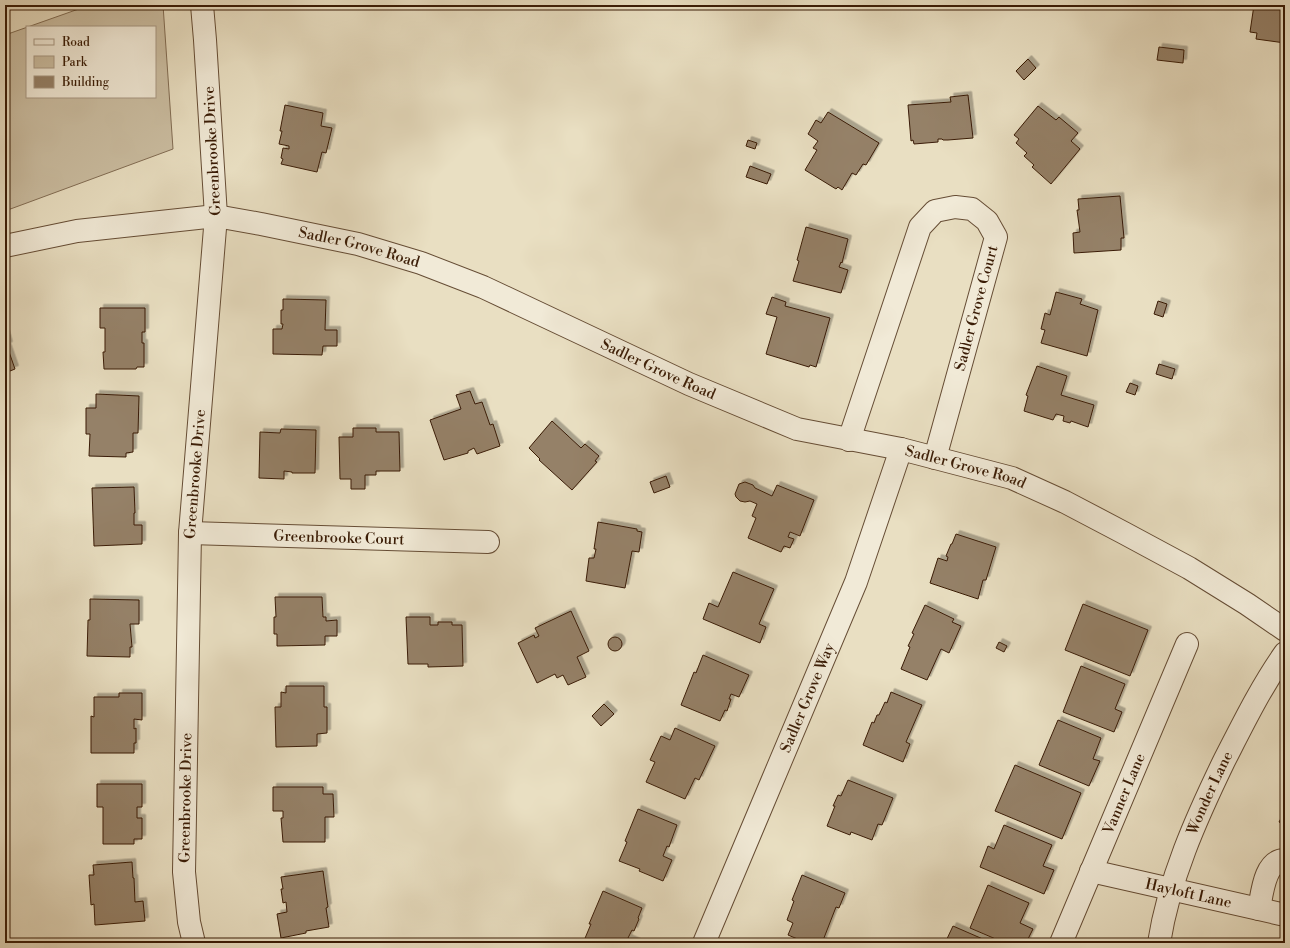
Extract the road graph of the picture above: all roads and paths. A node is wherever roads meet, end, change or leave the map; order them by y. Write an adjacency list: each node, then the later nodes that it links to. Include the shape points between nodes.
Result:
1 (202, 5): 2 (street, Greenbrooke Drive)
2 (216, 216): 3 (street, Sadler Grove Road, via 77,231); 4 (street, Sadler Grove Road, via 358,244 421,263 483,286 696,387 797,429); 7 (street, Greenbrooke Drive)
3 (5, 246)
4 (849, 440): 5 (street, Sadler Grove Road); 6 (street, Sadler Grove Court, via 920,227 935,211 955,207 972,209 987,221 996,237)
5 (901, 449): 6 (street, Sadler Grove Road); 18 (street, Sadler Grove Way, via 856,582)
6 (935, 458): 9 (street, Sadler Grove Road, via 1012,478 1065,502 1189,568)
7 (190, 533): 8 (street, Greenbrooke Court); 17 (street, Greenbrooke Drive, via 184,872)
8 (488, 542)
9 (1285, 630)
10 (1187, 644): 13 (street, Vanner Lane)
11 (1285, 653): 14 (street, Wonder Lane, via 1268,676 1222,764 1195,824)
12 (1285, 860): 15 (street, via 1272,867 1265,876)
13 (1091, 871): 14 (street, Hayloft Lane); 19 (street, Vanner Lane)
14 (1171, 890): 15 (street, Hayloft Lane); 20 (street, Wonder Lane)
15 (1259, 909): 16 (street, Hayloft Lane)
16 (1285, 916)
17 (194, 943)
18 (704, 943)
19 (1061, 943)
20 (1159, 943)

